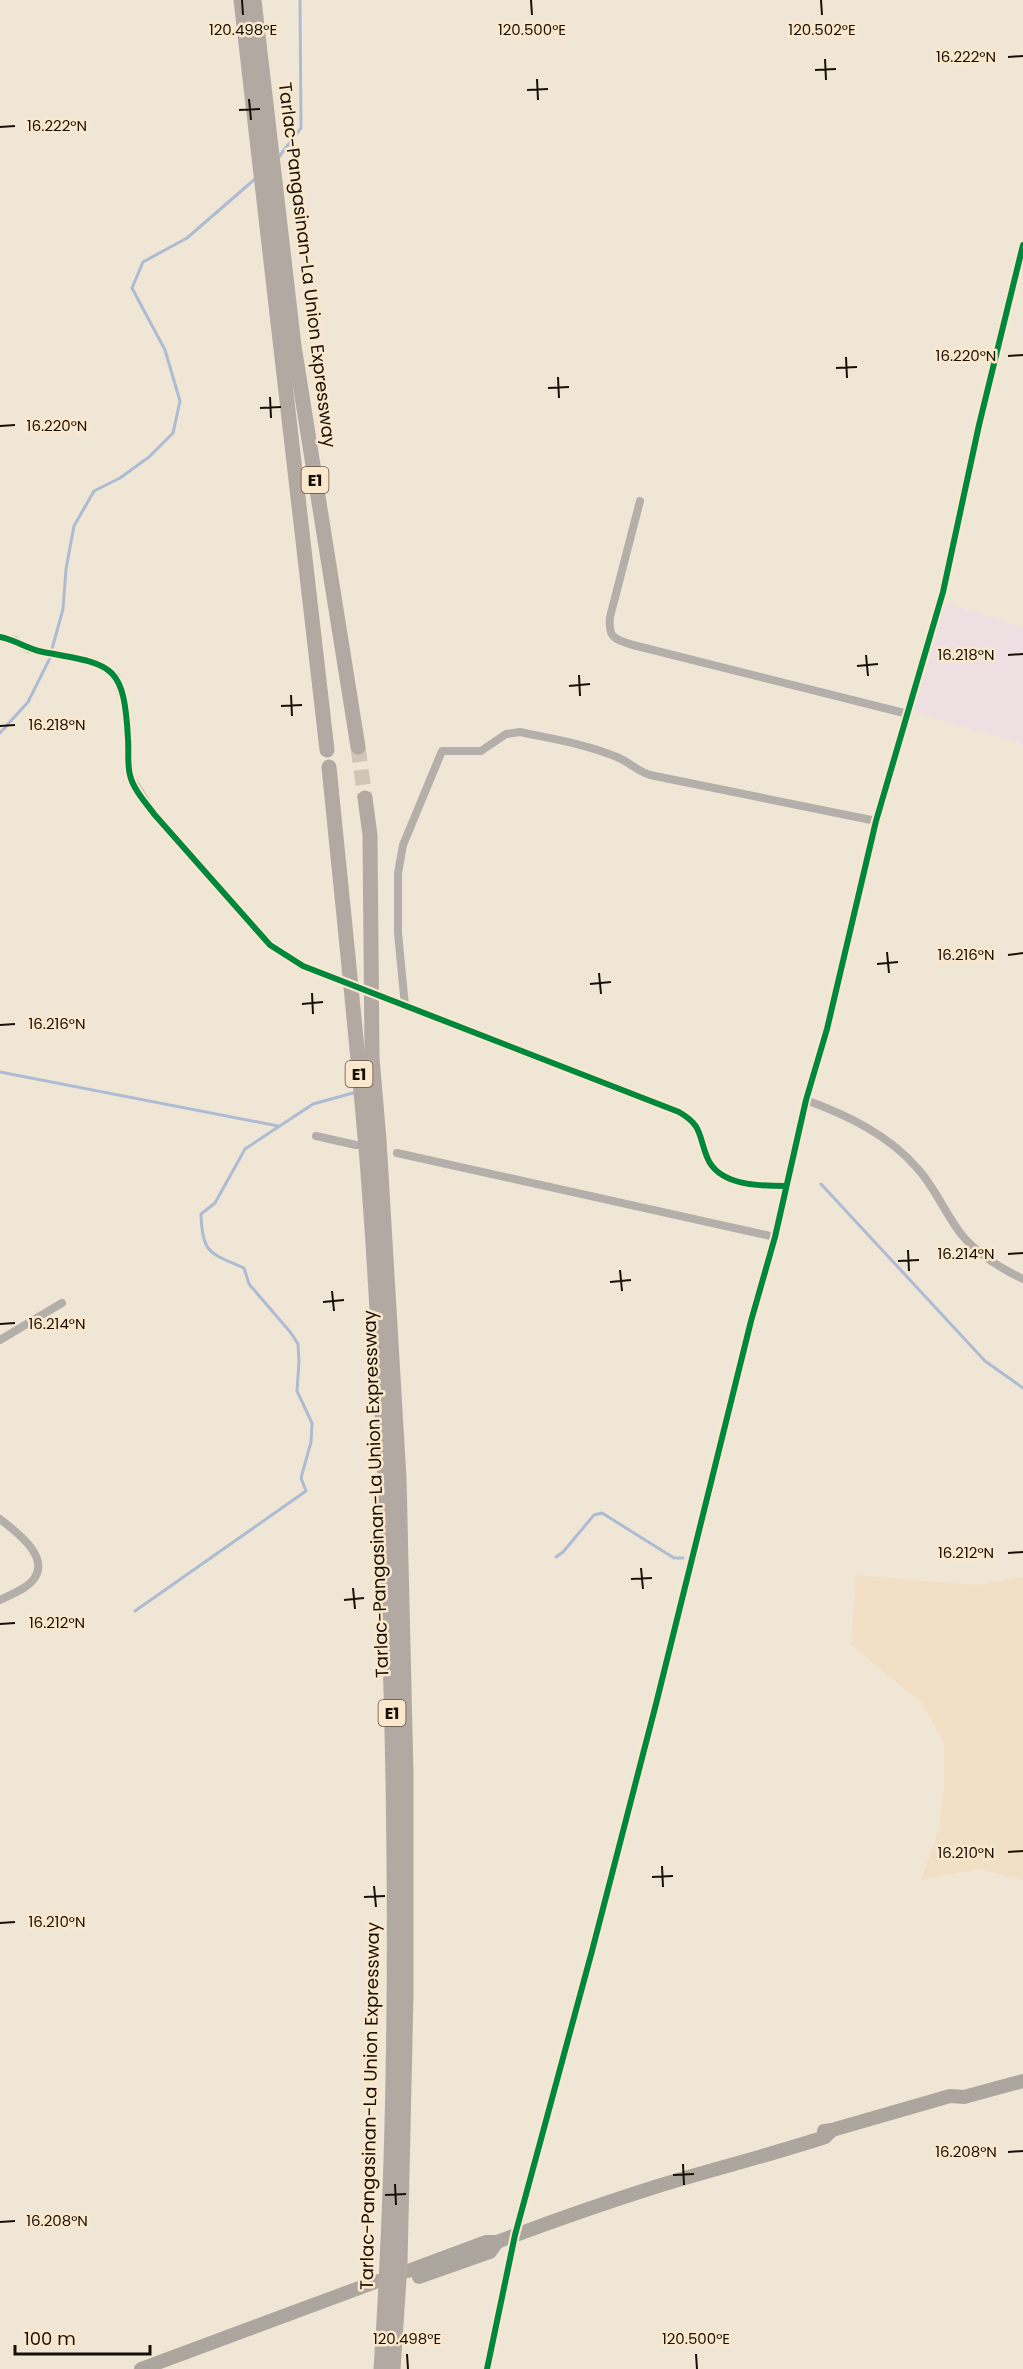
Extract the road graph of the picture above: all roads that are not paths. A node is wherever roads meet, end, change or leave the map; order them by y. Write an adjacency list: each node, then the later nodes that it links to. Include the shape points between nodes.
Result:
1 (241, 0): 8 (highway, Tarlac-Pangasinan-La Union Expressway / E1)
2 (254, 0): 7 (highway, Tarlac-Pangasinan-La Union Expressway / E1, via 294,346)
3 (1023, 245): 6 (street, via 943,592)
4 (640, 501): 6 (street, via 609,617 608,630 612,636 633,645)
5 (0, 637): 12 (street, via 43,652 95,662 116,676 126,709 130,776 154,814 270,945 303,966)
6 (908, 714): 11 (street)
7 (358, 747)
8 (327, 750)
9 (329, 767): 33 (highway, Tarlac-Pangasinan-La Union Expressway / E1, via 354,1012 384,1425 394,1776 394,2001 388,2267)
10 (365, 798): 34 (highway, Tarlac-Pangasinan-La Union Expressway / E1, via 370,835 372,1058 399,1478 406,1761 406,1995 400,2265)
11 (876, 821): 14 (street, via 650,775 605,752 520,732 506,734 480,751 442,751 403,845 398,873 398,933); 15 (street, via 827,1029)
12 (339, 980)
13 (383, 997): 14 (street)
14 (405, 1006): 19 (street, via 679,1112 698,1126 707,1159 717,1171 757,1186)
15 (806, 1100): 19 (street); 21 (street, via 863,1125 906,1155 966,1240 995,1264)
16 (316, 1136): 17 (street)
17 (356, 1145)
18 (397, 1153): 20 (street)
19 (785, 1186): 20 (street)
20 (775, 1237): 29 (street)
21 (1023, 1279)
22 (62, 1303): 23 (street)
23 (0, 1340)
24 (0, 1518): 25 (street, via 34,1552 37,1573 32,1581)
25 (0, 1600)
26 (1023, 2073): 28 (main road, via 962,2089)
27 (1023, 2081): 28 (main road, via 964,2097)
28 (950, 2096): 29 (main road, via 823,2131 758,2152 744,2161)
29 (515, 2235): 30 (main road, via 486,2242); 35 (street)
30 (408, 2276)
31 (141, 2369): 32 (main road, via 379,2286)
32 (162, 2369)
33 (381, 2369)
34 (393, 2369)
35 (487, 2369)

